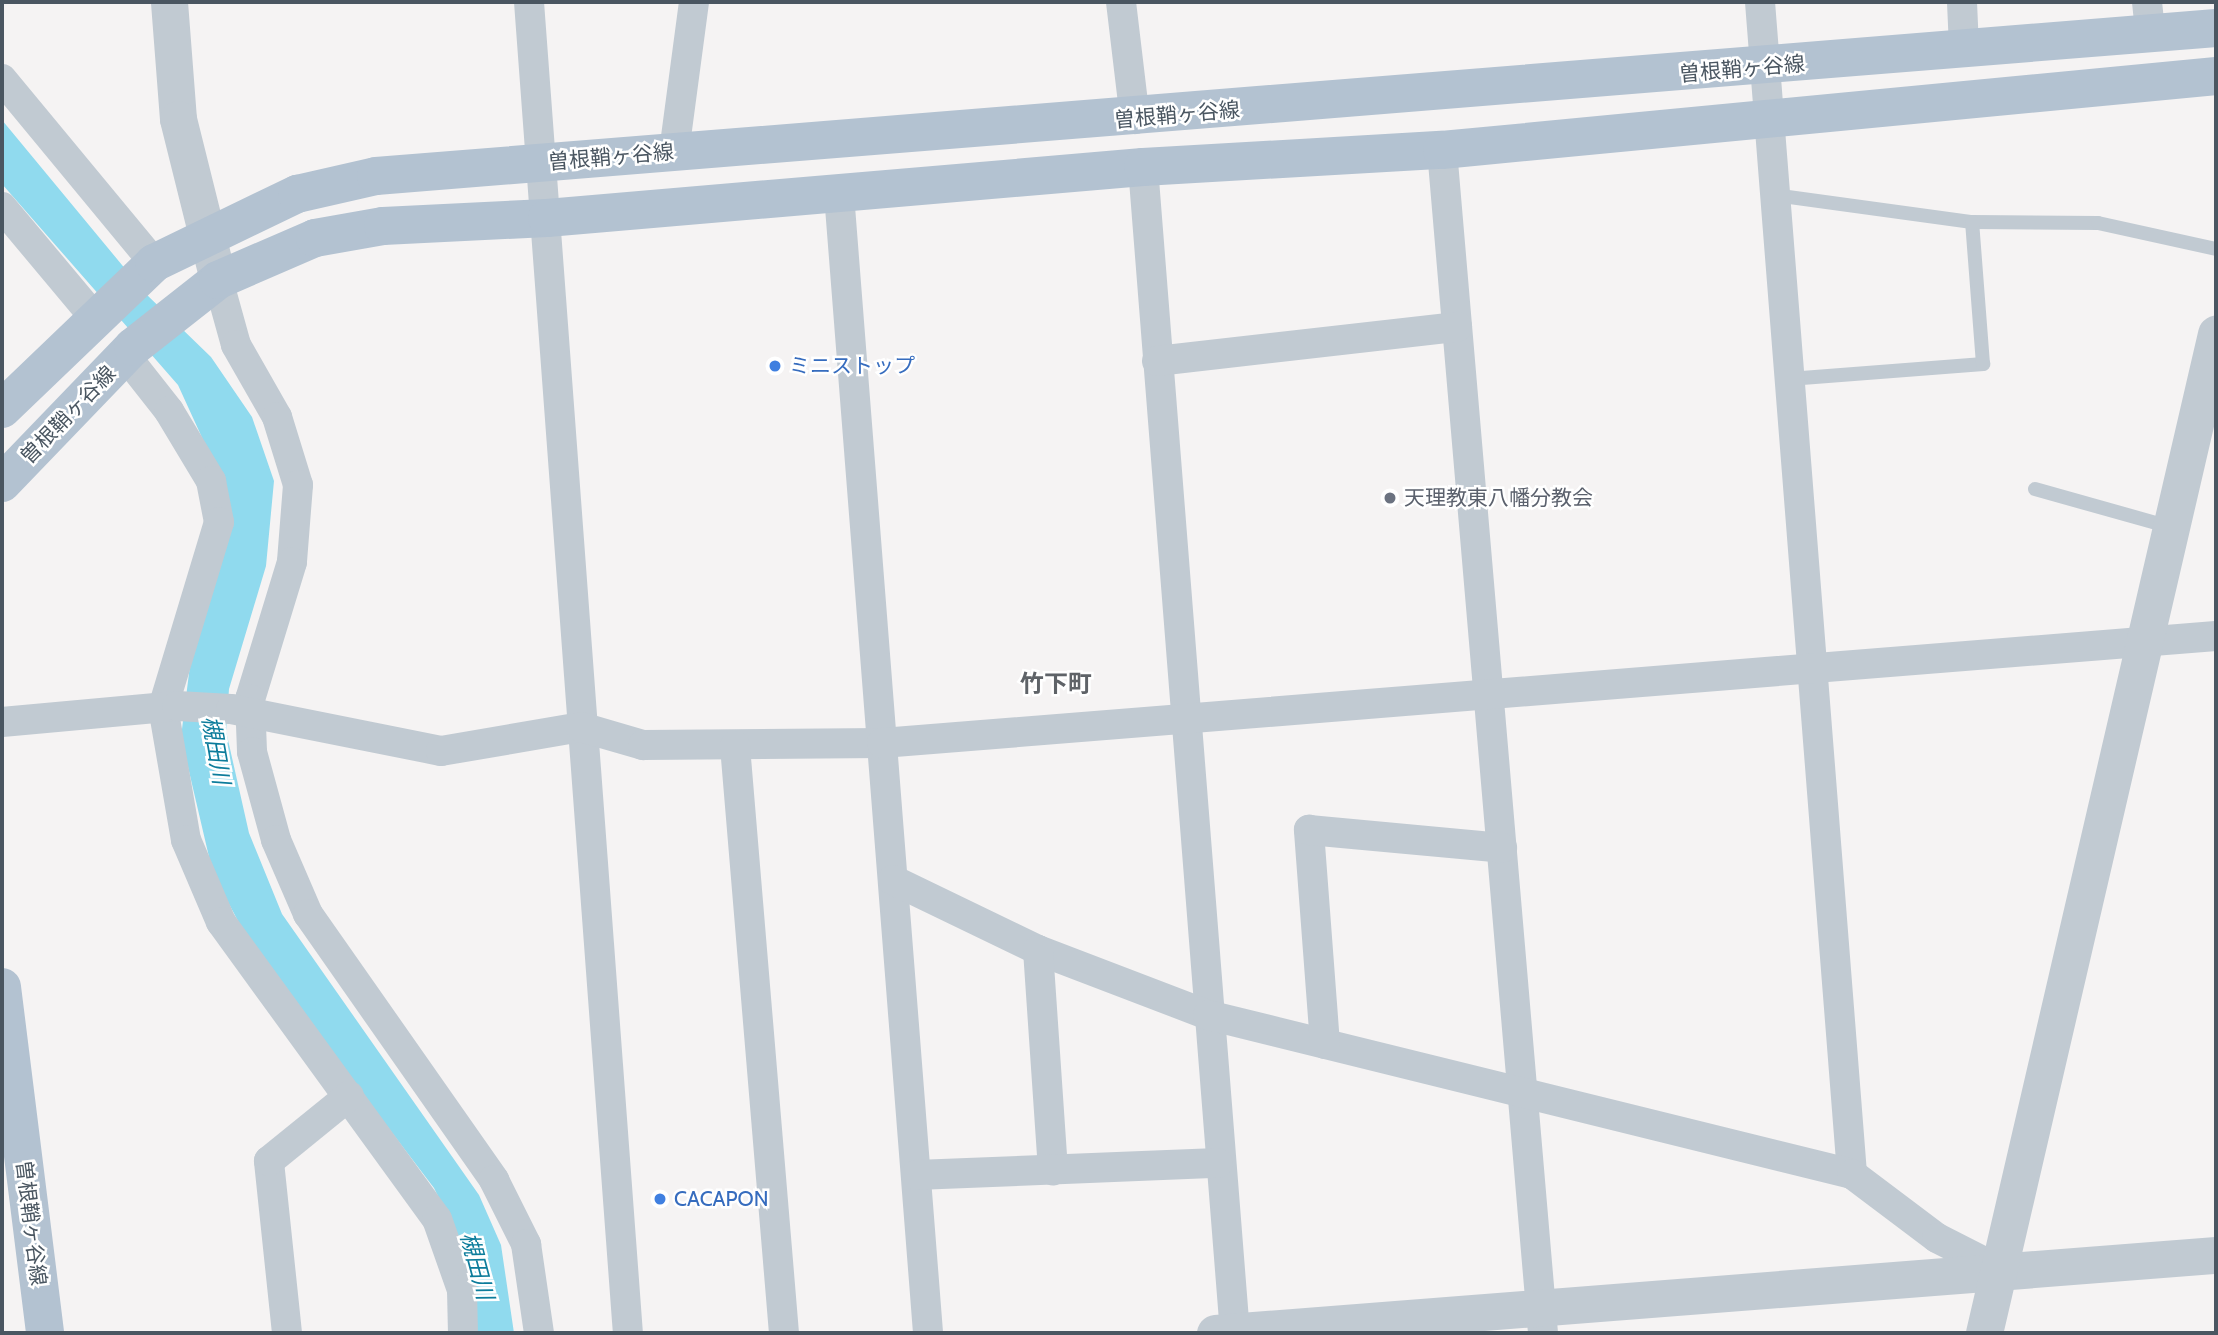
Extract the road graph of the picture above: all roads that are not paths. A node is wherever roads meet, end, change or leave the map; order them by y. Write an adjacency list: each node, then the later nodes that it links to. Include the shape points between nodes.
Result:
1 (169, 2): 24 (street, via 178,119)
2 (529, 2): 17 (street)
3 (694, 2): 16 (street)
4 (1121, 2): 14 (street)
5 (1760, 2): 10 (street)
6 (1962, 2): 9 (street)
7 (2148, 18): 8 (main road, 曽根鞘ヶ谷線); 9 (main road, 曽根鞘ヶ谷線)
8 (2216, 29)
9 (1964, 47): 10 (main road, 曽根鞘ヶ谷線)
10 (1763, 67): 13 (street); 14 (main road, 曽根鞘ヶ谷線)
11 (2216, 76): 13 (main road)
12 (2, 79): 26 (street)
13 (1768, 115): 15 (main road); 20 (street)
14 (1135, 118): 16 (main road, 曽根鞘ヶ谷線)
15 (1442, 150): 18 (main road); 29 (street)
16 (674, 152): 17 (main road, 曽根鞘ヶ谷線)
17 (541, 164): 22 (street); 24 (main road, 曽根鞘ヶ谷線, via 376,176 298,194)
18 (1143, 166): 19 (main road); 32 (street)
19 (839, 194): 22 (main road); 47 (street)
20 (1774, 195): 23 (lane); 33 (street)
21 (2, 207): 28 (street)
22 (547, 218): 27 (main road, via 342,233); 46 (street)
23 (1972, 222): 25 (lane, via 2098,223); 33 (lane, via 1983,364)
24 (204, 234): 26 (main road, 曽根鞘ヶ谷線); 27 (street)
25 (2216, 249)
26 (154, 263): 28 (main road, 曽根鞘ヶ谷線)
27 (218, 281): 31 (main road, 曽根鞘ヶ谷線); 43 (street, via 236,345 277,417 298,485 292,562)
28 (97, 312): 34 (main road)
29 (1457, 327): 32 (street); 41 (street)
30 (2216, 334): 37 (street)
31 (129, 351): 35 (main road, 曽根鞘ヶ谷線); 42 (street, via 211,481 219,522)
32 (1157, 361): 44 (street)
33 (1788, 379): 40 (street)
34 (2, 409)
35 (2, 483)
36 (2035, 489): 37 (lane)
37 (2170, 527): 39 (street)
38 (2216, 636): 39 (street)
39 (2143, 640): 40 (street); 62 (street)
40 (1812, 667): 41 (street); 59 (street)
41 (1488, 693): 44 (street); 49 (street)
42 (170, 706): 43 (street); 45 (street); 56 (street, via 186,840 221,922)
43 (241, 712): 46 (street, via 442,751); 67 (street, via 276,840 308,914 494,1180 526,1244)
44 (1184, 718): 47 (street); 53 (street)
45 (2, 722)
46 (581, 727): 48 (street, via 643,745); 68 (street)
47 (882, 743): 48 (street); 50 (street)
48 (736, 746): 69 (street)
49 (1502, 848): 54 (street, via 1309,830); 55 (street)
50 (893, 880): 51 (street); 60 (street)
51 (1038, 950): 53 (street); 58 (street)
52 (2, 987): 64 (main road, 曽根鞘ヶ谷線)
53 (1208, 1016): 54 (street); 57 (street)
54 (1325, 1044): 55 (street)
55 (1523, 1093): 59 (street); 63 (street)
56 (349, 1096): 65 (street, via 269,1161); 66 (street, via 437,1219 462,1290)
57 (1219, 1163): 58 (street); 71 (street)
58 (1053, 1170): 60 (street)
59 (1852, 1174): 62 (street, via 1937,1238)
60 (916, 1175): 70 (street)
61 (2216, 1255): 62 (street)
62 (2000, 1270): 63 (street); 72 (street)
63 (1542, 1322): 71 (street)
64 (45, 1333)
65 (287, 1333)
66 (463, 1333)
67 (538, 1333)
68 (628, 1333)
69 (784, 1333)
70 (928, 1333)
71 (1229, 1333)
72 (1984, 1333)

